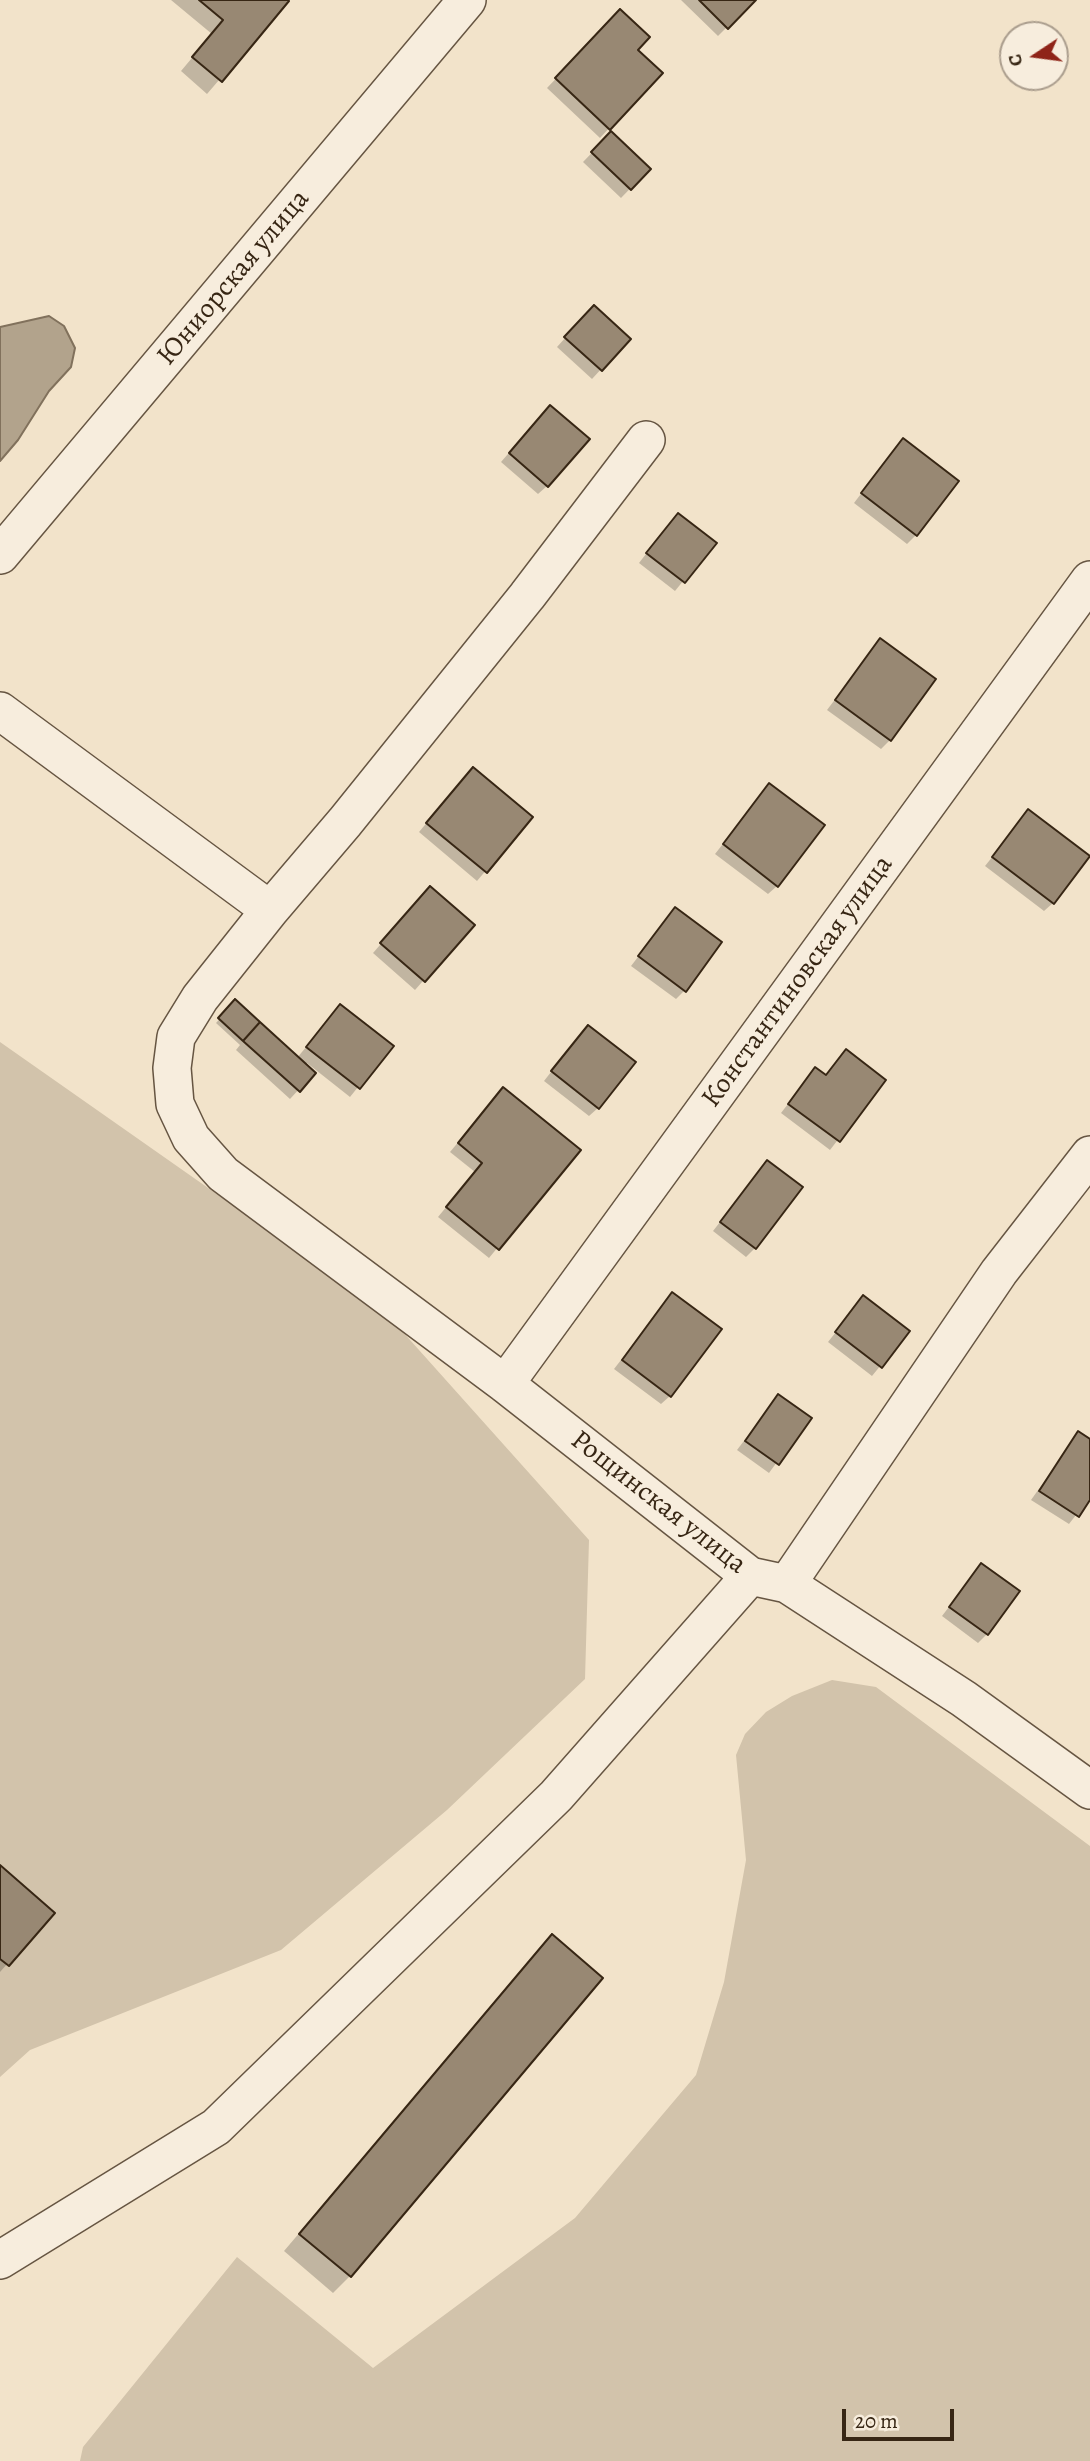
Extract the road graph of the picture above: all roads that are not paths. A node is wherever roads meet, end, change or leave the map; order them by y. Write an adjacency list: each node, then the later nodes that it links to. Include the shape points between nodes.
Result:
1 (467, 0): 3 (street, Юниорская улица)
2 (646, 440): 6 (street, Рощинская улица, via 519,606)
3 (0, 555)
4 (1090, 580): 8 (street, Константиновская улица)
5 (0, 710): 6 (street)
6 (270, 910): 8 (street, Рощинская улица, via 200,998 176,1037 172,1068 175,1104 191,1138 223,1174)
7 (1090, 1155): 10 (street, via 999,1272)
8 (505, 1384): 9 (street, Рощинская улица)
9 (750, 1576): 10 (street, Рощинская улица); 12 (street, via 556,1796 216,2127)
10 (787, 1584): 11 (street, Рощинская улица, via 964,1699)
11 (1090, 1790)
12 (0, 2260)

